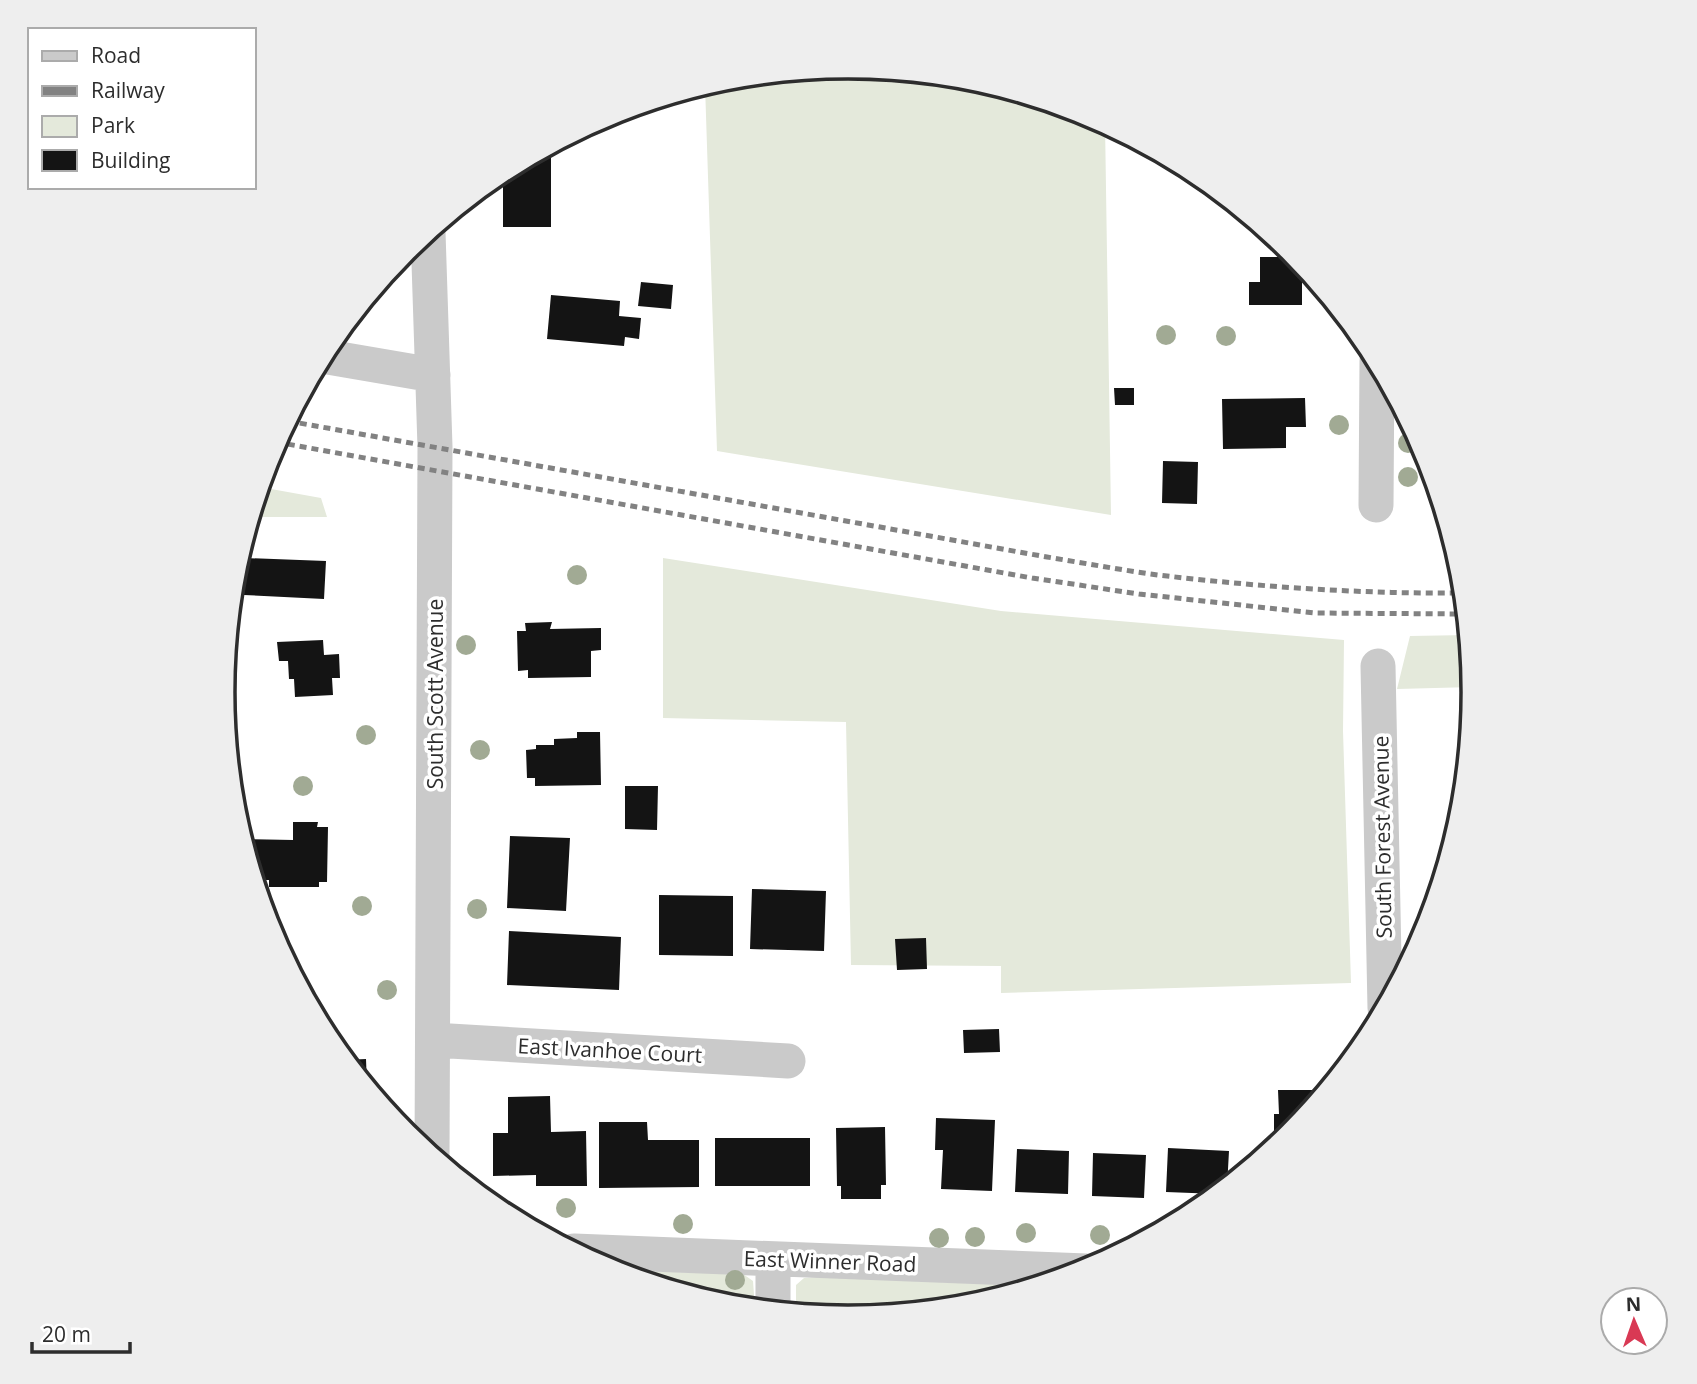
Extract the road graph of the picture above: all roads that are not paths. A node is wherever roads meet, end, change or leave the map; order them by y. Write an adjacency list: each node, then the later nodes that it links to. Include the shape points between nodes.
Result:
1 (428, 245): 3 (street, South Scott Avenue)
2 (334, 358): 3 (street)
3 (433, 375): 8 (street, South Scott Avenue)
4 (1377, 380): 5 (street)
5 (1376, 505)
6 (1378, 666): 7 (street, South Forest Avenue)
7 (1385, 990)
8 (433, 1040): 9 (street, East Ivanhoe Court); 10 (street, South Scott Avenue)
9 (788, 1061)
10 (432, 1142)
11 (599, 1252): 12 (street, East Winner Road)
12 (773, 1259): 13 (street, East Winner Road); 14 (street)
13 (1054, 1270)
14 (773, 1300)

